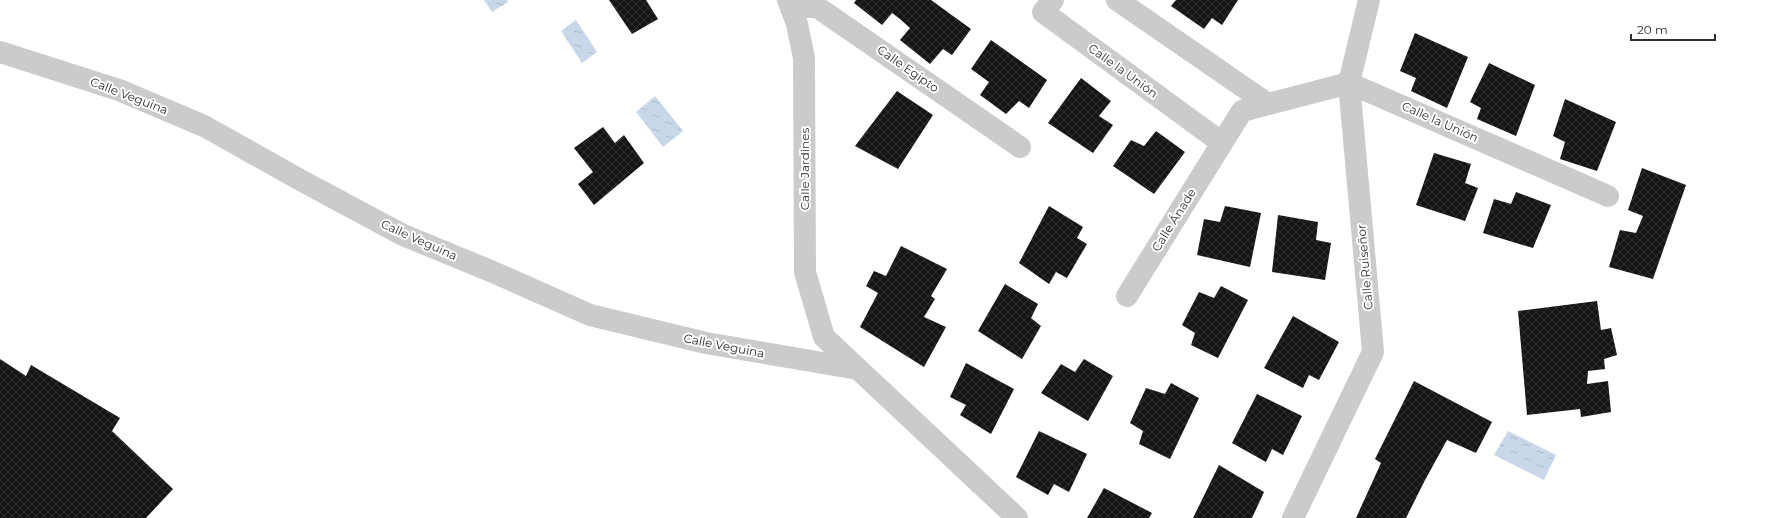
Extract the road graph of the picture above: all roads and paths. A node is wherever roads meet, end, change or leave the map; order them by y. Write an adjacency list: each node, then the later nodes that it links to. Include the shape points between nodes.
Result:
1 (1052, 0): 8 (street, Calle la Unión, via 1043,12)
2 (1118, 0): 7 (street)
3 (1369, 0): 6 (street, Calle Ruiseñor)
4 (790, 4): 9 (street, Calle Egipto, via 817,7); 12 (street, Calle Jardines, via 804,58 805,272 824,337)
5 (0, 52): 12 (street, Calle Veguina, via 119,90 204,126 404,235 590,315 706,343)
6 (1349, 83): 7 (street); 10 (street, Calle la Unión); 14 (street, Calle Ruiseñor, via 1373,352)
7 (1268, 104): 8 (street, via 1242,111)
8 (1222, 143): 11 (street, Calle Ánade)
9 (1020, 147)
10 (1608, 196)
11 (1127, 296)
12 (858, 369): 13 (street)
13 (1017, 518)
14 (1293, 518)

